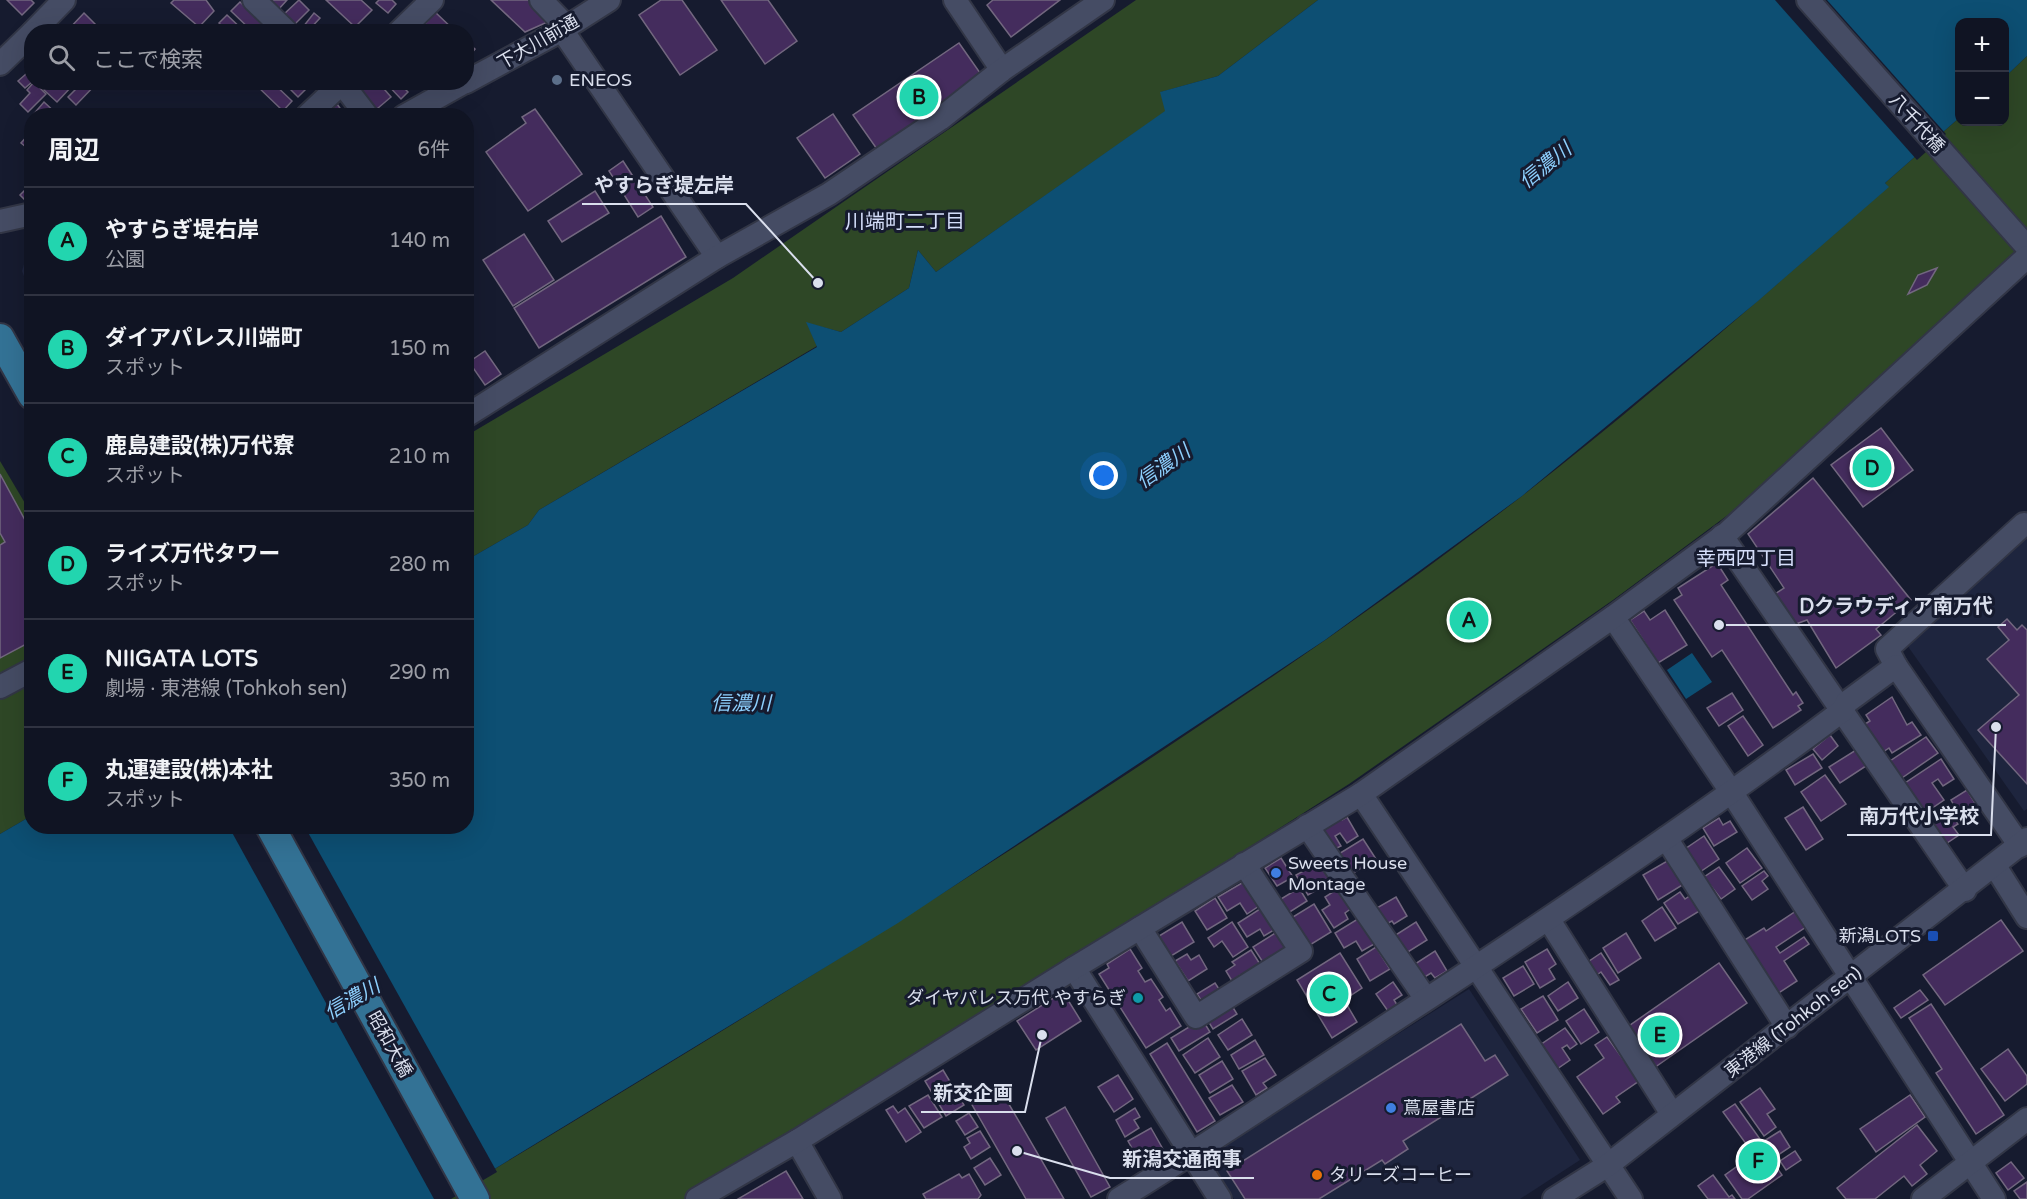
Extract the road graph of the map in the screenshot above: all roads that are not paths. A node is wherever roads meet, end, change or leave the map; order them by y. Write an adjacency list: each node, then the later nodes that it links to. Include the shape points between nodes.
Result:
1 (64, 0): 9 (street)
2 (254, 0): 10 (street)
3 (432, 0): 11 (street)
4 (541, 0): 12 (street)
5 (609, 0): 12 (street, 下大川前通)
6 (955, 0): 15 (street)
7 (1103, 0): 15 (street)
8 (1808, 0): 25 (street, 八千代橋)
9 (40, 24)
10 (279, 24)
11 (407, 24)
12 (565, 28): 16 (street, 下大川前通); 26 (street)
13 (24, 40): 14 (street)
14 (0, 64)
15 (1002, 70): 26 (street, via 940,119 829,194)
16 (474, 78)
17 (335, 90): 20 (street)
18 (347, 90): 21 (street)
19 (451, 90): 22 (street, 下大川前通)
20 (315, 108)
21 (361, 108)
22 (419, 108)
23 (24, 216): 24 (street)
24 (0, 221)
25 (2027, 247)
26 (717, 257): 30 (street)
27 (2027, 257): 32 (street)
28 (0, 338): 29 (main road)
29 (24, 381)
30 (474, 411)
31 (2024, 524): 34 (street, via 1887,649)
32 (1722, 536): 33 (street); 37 (street)
33 (1613, 617): 38 (street); 39 (street)
34 (1896, 666): 37 (street, via 1847,702); 43 (street)
35 (24, 674): 36 (street)
36 (0, 687)
37 (1842, 711): 38 (street); 46 (street)
38 (1732, 793): 42 (street); 52 (street)
39 (1361, 794): 40 (street); 50 (street)
40 (1307, 826): 44 (street); 53 (street)
41 (274, 834): 61 (main road, 昭和大橋)
42 (1665, 838): 48 (street); 54 (street)
43 (2023, 842): 45 (street, 東港線 (Tohkoh sen))
44 (1244, 864): 49 (street); 49 (street, via 1301,951 1196,1017)
45 (1995, 866): 46 (street, 東港線 (Tohkoh sen)); 47 (street)
46 (1965, 890): 52 (street, 東港線 (Tohkoh sen))
47 (2027, 917)
48 (1549, 920): 50 (street); 55 (street)
49 (1140, 927): 51 (street)
50 (1478, 967): 53 (street); 60 (street)
51 (1074, 968): 57 (street); 58 (street)
52 (1851, 977): 54 (street, 東港線 (Tohkoh sen)); 59 (street)
53 (1426, 999): 58 (street)
54 (1787, 1027): 55 (street, 東港線 (Tohkoh sen))
55 (1672, 1114): 60 (street, 東港線 (Tohkoh sen))
56 (2027, 1119): 59 (street)
57 (797, 1141): 62 (street); 63 (street)
58 (1192, 1154): 64 (street); 65 (street)
59 (1971, 1161): 68 (street); 69 (street)
60 (1608, 1165): 66 (street, 東港線 (Tohkoh sen)); 67 (street)
61 (475, 1199)
62 (697, 1199)
63 (830, 1199)
64 (1119, 1199)
65 (1220, 1199)
66 (1554, 1199)
67 (1631, 1199)
68 (1923, 1199)
69 (1994, 1199)

